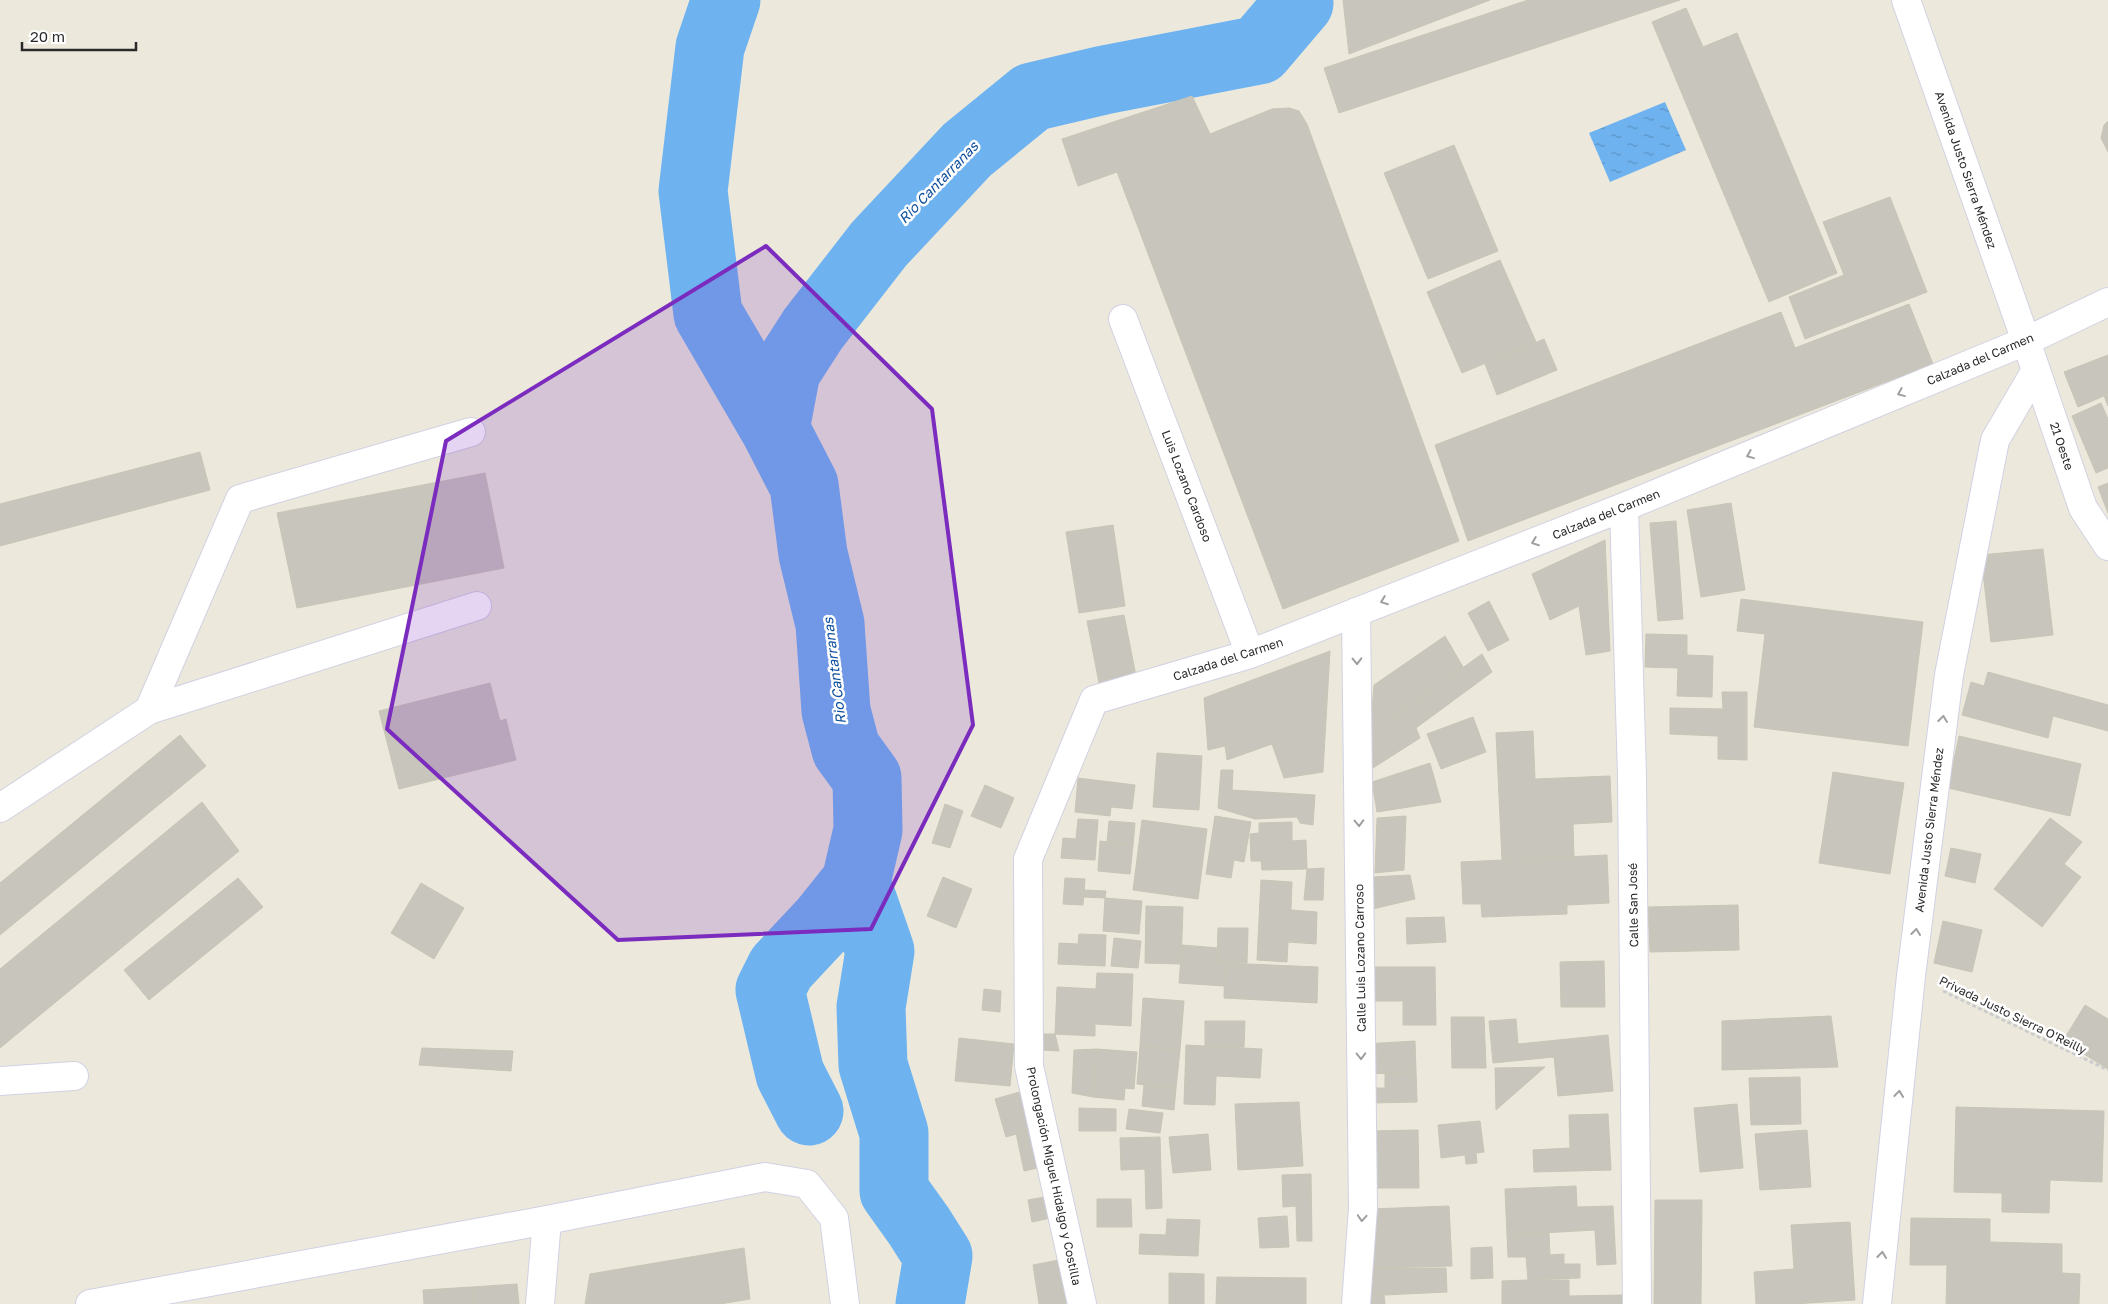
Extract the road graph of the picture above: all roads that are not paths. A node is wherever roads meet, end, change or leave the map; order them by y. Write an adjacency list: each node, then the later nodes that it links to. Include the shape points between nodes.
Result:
1 (1906, 0): 4 (street, Avenida Justo Sierra Méndez)
2 (2108, 302): 4 (street, Calzada del Carmen)
3 (1123, 319): 11 (street, Luis Lozano Cardoso)
4 (2026, 340): 5 (street, 21 Oeste); 7 (street, Calzada del Carmen, one-way to 7)
5 (2036, 370): 8 (street, 21 Oeste, via 2084,508); 24 (street, Avenida Justo Sierra Méndez, one-way to 5, via 1911,976 1948,675 1995,440)
6 (471, 432): 13 (street, via 240,499)
7 (1624, 507): 10 (street, Calzada del Carmen, one-way to 10); 23 (street, Calle San José, via 1632,776)
8 (2108, 546)
9 (477, 606): 13 (street)
10 (1356, 612): 11 (street, Calzada del Carmen); 22 (street, Calle Luis Lozano Carroso, one-way to 22, via 1363,1208)
11 (1250, 654): 12 (street, Calzada del Carmen)
12 (1094, 700): 21 (street, Prolongación Miguel Hidalgo y Costilla, via 1028,859 1029,1066)
13 (149, 710): 14 (street)
14 (0, 808)
15 (74, 1076): 16 (street)
16 (0, 1081)
17 (547, 1220): 18 (street); 19 (street); 20 (street, via 765,1177 807,1184 834,1218)
18 (90, 1304)
19 (540, 1304)
20 (845, 1304)
21 (1082, 1304)
22 (1356, 1304)
23 (1637, 1304)
24 (1878, 1304)

